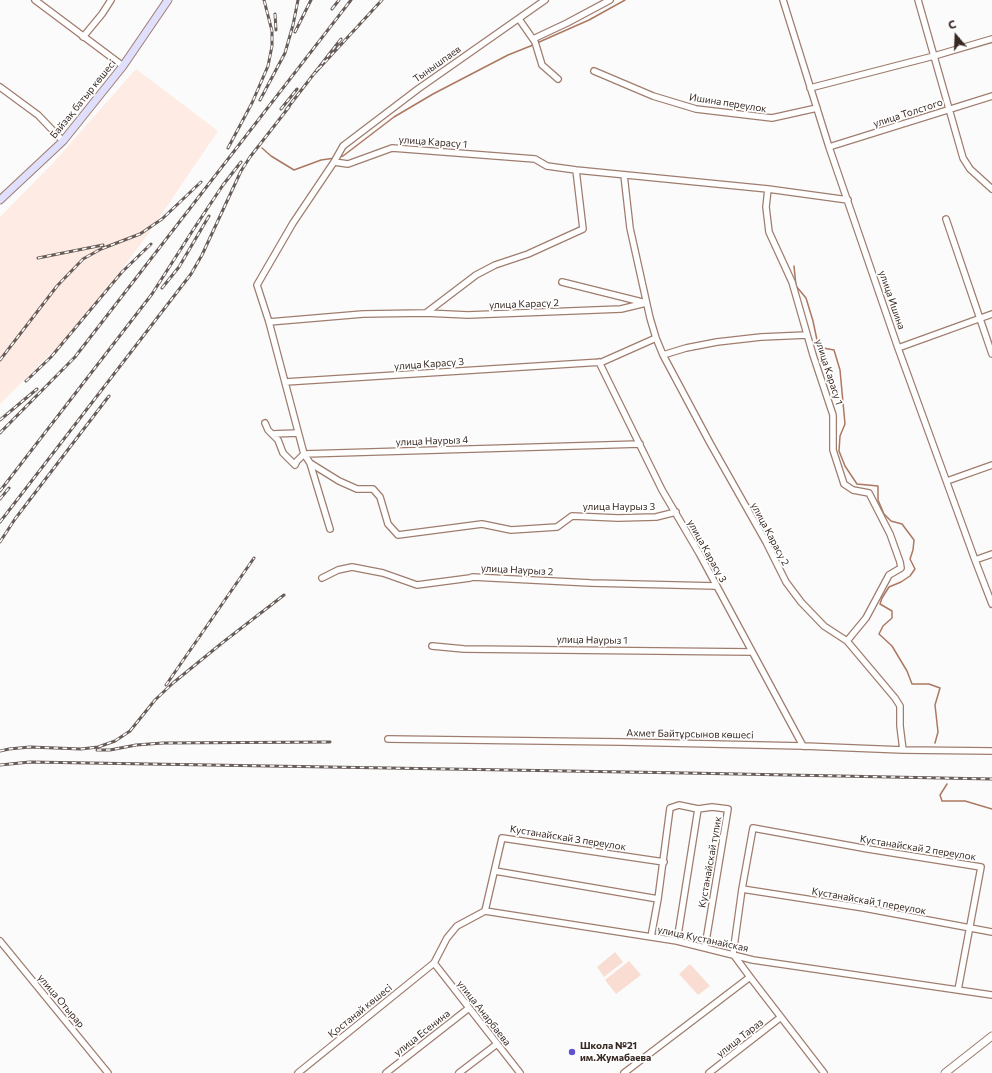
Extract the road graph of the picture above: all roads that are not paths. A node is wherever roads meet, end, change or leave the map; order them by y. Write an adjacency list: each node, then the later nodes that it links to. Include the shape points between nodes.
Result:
1 (35, 0): 9 (street)
2 (111, 0): 9 (street)
3 (168, 0): 13 (main road, Байзақ батыр көшесі)
4 (545, 0): 8 (street, Тынышпаев)
5 (610, 0): 11 (street)
6 (783, 0): 17 (street, улица Ишина)
7 (918, 0): 12 (street)
8 (519, 19): 11 (street); 23 (street, Тынышпаев, via 418,89 343,146)
9 (82, 37): 13 (street)
10 (992, 39): 12 (street)
11 (534, 40): 15 (street, via 542,65)
12 (934, 56): 17 (street); 20 (street)
13 (123, 66): 21 (main road, Байзақ батыр көшесі)
14 (594, 71): 19 (street, Ишина переулок, via 653,96 696,109 772,118)
15 (558, 79)
16 (0, 87): 21 (street, via 38,115)
17 (810, 88): 19 (street, улица Ишина)
18 (992, 96): 20 (street, улица Толстого)
19 (817, 108): 22 (street, улица Ишина)
20 (949, 109): 22 (street, улица Толстого); 27 (street, via 964,158 970,169)
21 (63, 141): 28 (main road, Байзақ батыр көшесі)
22 (829, 147): 29 (street, улица Ишина)
23 (334, 162): 24 (street, улица Карасу 1, via 348,164 392,148 535,159 547,166); 36 (street, via 257,285)
24 (576, 170): 25 (street, улица Карасу 1); 33 (street, via 583,229 476,275)
25 (624, 175): 26 (street, улица Карасу 1); 32 (street, улица Карасу 2, via 630,228)
26 (768, 189): 29 (street, улица Карасу 1); 37 (street, улица Карасу 1, via 766,207 769,232 792,282)
27 (992, 189)
28 (0, 200)
29 (848, 200): 39 (street, улица Ишина)
30 (946, 218): 35 (street)
31 (562, 282): 32 (street)
32 (646, 303): 33 (street, улица Карасу 2, via 621,310 468,315); 38 (street, улица Карасу 2)
33 (426, 313): 36 (street, улица Карасу 2, via 363,314)
34 (992, 314): 35 (street)
35 (980, 318): 39 (street); 40 (street)
36 (269, 322): 43 (street)
37 (807, 335): 41 (street, via 717,342); 59 (street, улица Карасу 1, via 833,415 833,450 844,484 853,490 869,493 890,534 901,568 889,576 866,618)
38 (656, 338): 41 (street, улица Карасу 2); 42 (street, улица Карасу 3)
39 (898, 348): 51 (street, улица Ишина)
40 (992, 354)
41 (663, 355): 59 (street, улица Карасу 2, via 786,582 824,626)
42 (599, 362): 43 (street, улица Карасу 3); 47 (street, улица Карасу 3)
43 (285, 382): 45 (street)
44 (265, 423): 46 (street)
45 (298, 433): 46 (street); 48 (street)
46 (272, 434): 48 (street, via 278,440 283,453 295,465)
47 (640, 444): 48 (street, улица Наурыз 4); 52 (street, улица Карасу 3, via 662,490)
48 (304, 454): 49 (street)
49 (310, 463): 52 (street, улица Наурыз 3, via 356,489 372,489 380,498 388,524 398,534 482,524 510,530 557,527 572,516 656,517); 53 (street)
50 (992, 465): 51 (street)
51 (947, 481): 55 (street, улица Ишина)
52 (676, 512): 57 (street, улица Карасу 3)
53 (330, 529)
54 (992, 554): 55 (street)
55 (975, 560): 58 (street, улица Ишина)
56 (322, 578): 57 (street, улица Наурыз 2, via 338,570 352,567 383,573 417,585 472,577)
57 (716, 586): 61 (street, улица Карасу 3)
58 (992, 604)
59 (847, 642): 64 (street, улица Карасу 2, via 900,706)
60 (432, 646): 61 (street, улица Наурыз 1)
61 (752, 652): 63 (street, улица Карасу 3)
62 (388, 739): 63 (street, Ахмет Байтұрсынов көшесі)
63 (803, 746): 64 (street, Ахмет Байтұрсынов көшесі)
64 (903, 750): 65 (street, Ахмет Байтұрсынов көшесі)
65 (992, 751)
66 (698, 810): 67 (street, Кустанайскай тупик, via 679,805 670,808); 76 (street, Кустанайскай тупик); 77 (street, Кустанайскай тупик, via 712,807 728,809)
67 (664, 862): 68 (street, Кустанайскай 3 переулок, via 502,838); 70 (street, Кустанайскай тупик)
68 (495, 871): 70 (street); 71 (street, Кустанайскай 3 переулок)
69 (742, 889): 72 (street, Кустанайскай 1 переулок); 72 (street, Кустанайскай 2 переулок, via 753,828 980,868); 78 (street)
70 (658, 899): 74 (street, Кустанайскай тупик)
71 (485, 911): 74 (street, улица Кустанайская); 79 (street, via 457,926 446,938)
72 (969, 928): 73 (street, Кустанайскай 1 переулок); 81 (street, Кустанайскай 2 переулок)
73 (992, 932)
74 (651, 937): 76 (street, улица Кустанайская)
75 (0, 941): 87 (street, улица Отырар)
76 (677, 941): 77 (street, улица Кустанайская)
77 (704, 947): 78 (street, улица Кустанайская)
78 (733, 954): 80 (street); 81 (street, улица Кустанайская, via 754,960)
79 (434, 964): 83 (street, улица Анарбаева); 88 (street, Қостанай көшесі)
80 (750, 977): 84 (street); 92 (street)
81 (958, 990): 82 (street, улица Кустанайская)
82 (992, 995)
83 (469, 1008): 86 (street, улица Анарбаева); 89 (street, улица Есенина)
84 (781, 1017): 93 (street, улица Тараз); 94 (street)
85 (992, 1036): 95 (street)
86 (497, 1044): 90 (street); 91 (street, улица Анарбаева)
87 (108, 1073)
88 (298, 1073)
89 (386, 1073)
90 (459, 1073)
91 (520, 1073)
92 (624, 1073)
93 (709, 1073)
94 (824, 1073)
95 (945, 1073)

